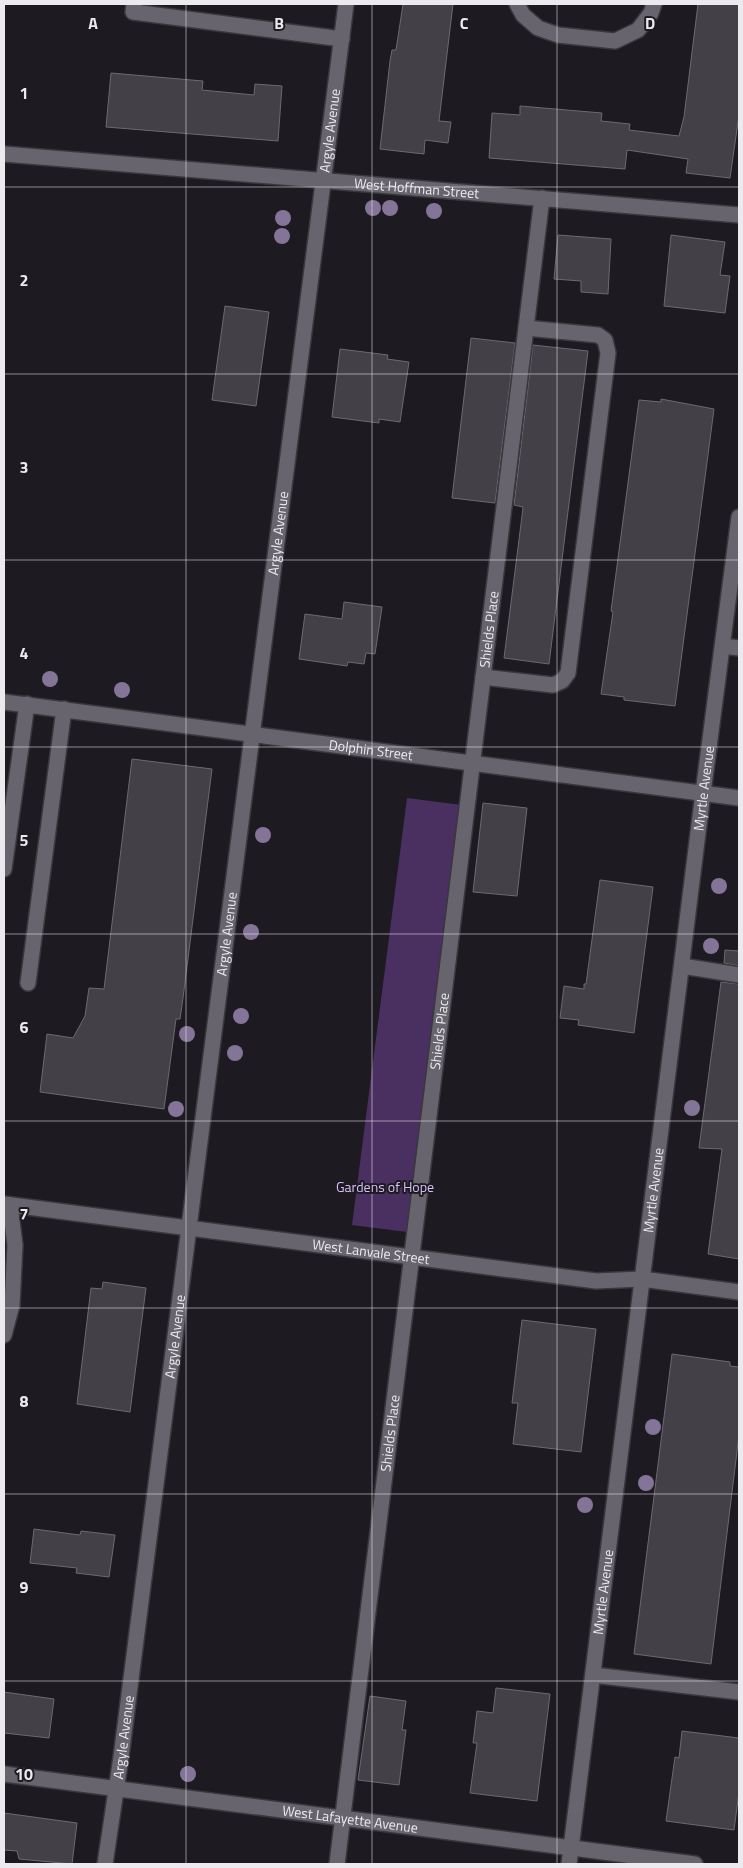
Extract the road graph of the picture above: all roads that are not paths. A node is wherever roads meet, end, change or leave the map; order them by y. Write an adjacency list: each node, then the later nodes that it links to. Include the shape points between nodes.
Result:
1 (134, 4): 5 (street, via 133,12)
2 (346, 4): 5 (street, Argyle Avenue)
3 (517, 4): 4 (street, via 523,15 538,28 558,35 616,40 638,30)
4 (654, 4)
5 (342, 39): 7 (street, Argyle Avenue)
6 (4, 154): 7 (street, West Hoffman Street)
7 (323, 180): 8 (street, West Hoffman Street); 18 (street, Argyle Avenue)
8 (542, 198): 9 (street, West Hoffman Street); 10 (street, Shields Place)
9 (739, 215)
10 (526, 328): 14 (street, Shields Place); 14 (street, via 598,336 605,340 608,353 568,673 553,685)
11 (739, 517): 12 (street, Myrtle Avenue)
12 (723, 646): 13 (street); 20 (street, Myrtle Avenue)
13 (739, 648)
14 (483, 678): 19 (street, Shields Place)
15 (4, 702): 16 (street, Dolphin Street)
16 (27, 704): 17 (street, Dolphin Street); 22 (street)
17 (64, 709): 18 (street, Dolphin Street); 25 (street)
18 (252, 734): 19 (street, Dolphin Street); 27 (street, Argyle Avenue)
19 (473, 763): 20 (street, Dolphin Street); 28 (street, Shields Place)
20 (703, 794): 21 (street, Dolphin Street); 23 (street, Myrtle Avenue)
21 (739, 798)
22 (4, 869)
23 (682, 966): 24 (street); 29 (street, Myrtle Avenue)
24 (739, 975)
25 (28, 983)
26 (7, 1205): 27 (street, West Lanvale Street); 31 (street, via 15,1245 12,1305)
27 (189, 1229): 28 (street, West Lanvale Street); 35 (street, Argyle Avenue)
28 (412, 1257): 29 (street, West Lanvale Street, via 596,1281); 36 (street, Shields Place)
29 (642, 1279): 30 (street, West Lanvale Street); 32 (street, Myrtle Avenue)
30 (739, 1292)
31 (4, 1335)
32 (593, 1675): 33 (street); 37 (street, Myrtle Avenue)
33 (739, 1692)
34 (4, 1774): 35 (street, West Lafayette Avenue)
35 (117, 1789): 36 (street, West Lafayette Avenue); 38 (street, Argyle Avenue)
36 (342, 1818): 37 (street, West Lafayette Avenue); 39 (street, Shields Place)
37 (571, 1847): 40 (street, Myrtle Avenue); 41 (street, West Lafayette Avenue)
38 (105, 1864)
39 (337, 1864)
40 (569, 1864)
41 (695, 1864)

